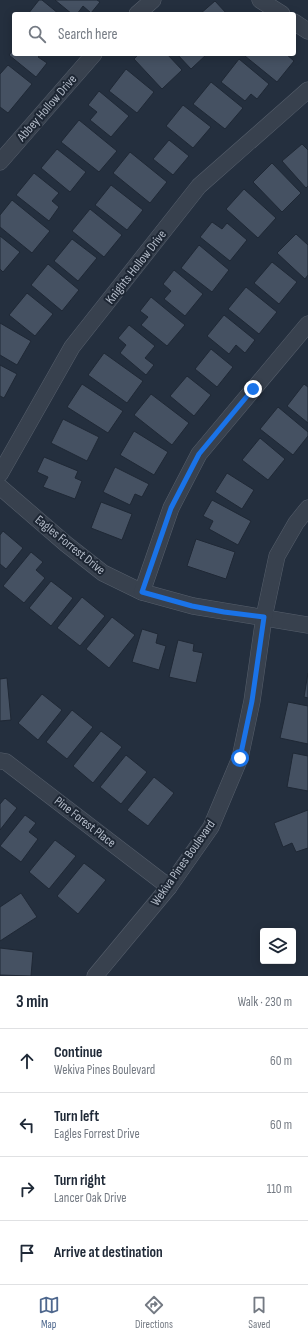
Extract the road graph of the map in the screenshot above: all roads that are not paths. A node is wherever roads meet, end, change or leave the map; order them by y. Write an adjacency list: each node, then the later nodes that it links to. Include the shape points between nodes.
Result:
1 (152, 0): 3 (street)
2 (260, 0): 4 (street)
3 (139, 12)
4 (279, 12)
5 (296, 23): 6 (street)
6 (308, 31)
7 (92, 56): 9 (street, Abbey Hollow Drive)
8 (308, 90): 11 (street, Knights Hollow Drive, via 199,186 72,348)
9 (0, 162)
10 (308, 324): 14 (street, via 199,454 171,508)
11 (0, 474)
12 (0, 487): 14 (street, Eagles Forrest Drive, via 103,573)
13 (308, 508): 15 (street, Wekiva Pines Boulevard, via 277,556)
14 (142, 592): 15 (street, Eagles Forrest Drive, via 192,606)
15 (264, 617): 16 (street, Eagles Forrest Drive); 18 (street, Wekiva Pines Boulevard, via 252,701 240,758 211,827)
16 (308, 625)
17 (0, 761): 18 (street, Pine Forest Place, via 6,762)
18 (169, 887): 19 (street, Wekiva Pines Boulevard)
19 (95, 976)

